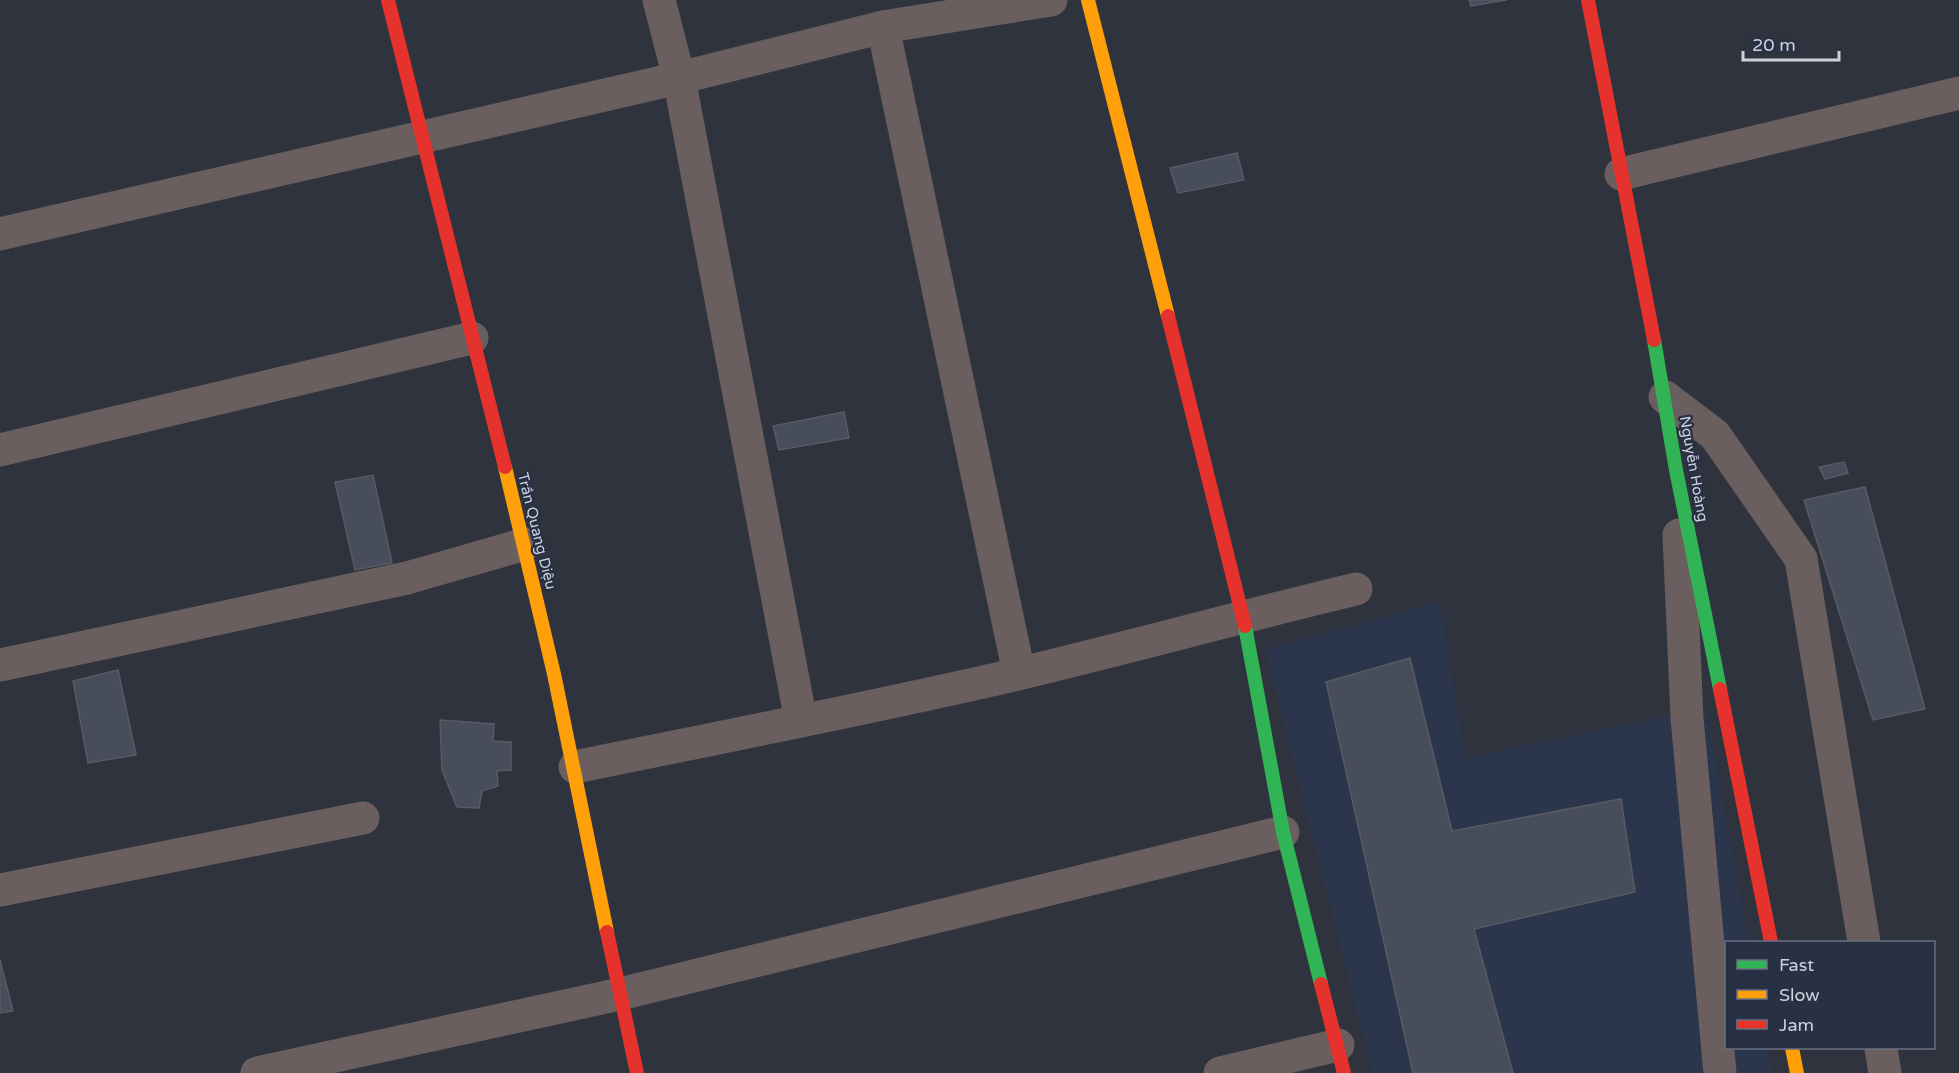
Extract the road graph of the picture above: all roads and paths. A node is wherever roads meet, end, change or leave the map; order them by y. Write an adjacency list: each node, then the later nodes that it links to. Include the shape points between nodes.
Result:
1 (388, 0): 9 (street, Trần Quang Diệu)
2 (659, 0): 7 (street)
3 (1051, 0): 6 (street)
4 (1088, 0): 18 (street)
5 (1588, 0): 10 (street, Nguyễn Hoàng)
6 (883, 27): 7 (street); 20 (street)
7 (680, 78): 9 (street); 21 (street)
8 (1959, 93): 10 (street)
9 (420, 136): 11 (street); 12 (street, Trần Quang Diệu)
10 (1621, 174): 13 (street, Nguyễn Hoàng)
11 (0, 234)
12 (472, 338): 14 (street); 16 (street, Trần Quang Diệu)
13 (1665, 397): 15 (street, Nguyễn Hoàng); 27 (street, via 1715,435 1801,559)
14 (0, 450)
15 (1676, 470): 26 (street, Nguyễn Hoàng); 35 (street, via 1687,718)
16 (525, 544): 19 (street, via 407,578); 22 (street, Trần Quang Diệu)
17 (1356, 589): 18 (street)
18 (1243, 615): 20 (street); 24 (street)
19 (0, 665)
20 (1019, 674): 21 (street)
21 (801, 721): 22 (street)
22 (574, 767): 28 (street, Trần Quang Diệu)
23 (363, 818): 25 (street)
24 (1282, 832): 28 (street); 31 (street)
25 (0, 890)
26 (1771, 941)
27 (1864, 941)
28 (620, 994): 32 (street); 33 (street, Trần Quang Diệu)
29 (1792, 1049): 36 (street)
30 (1881, 1049): 37 (street)
31 (1341, 1059): 34 (street)
32 (257, 1073)
33 (637, 1073)
34 (1220, 1073)
35 (1720, 1073)
36 (1797, 1073)
37 (1885, 1073)

